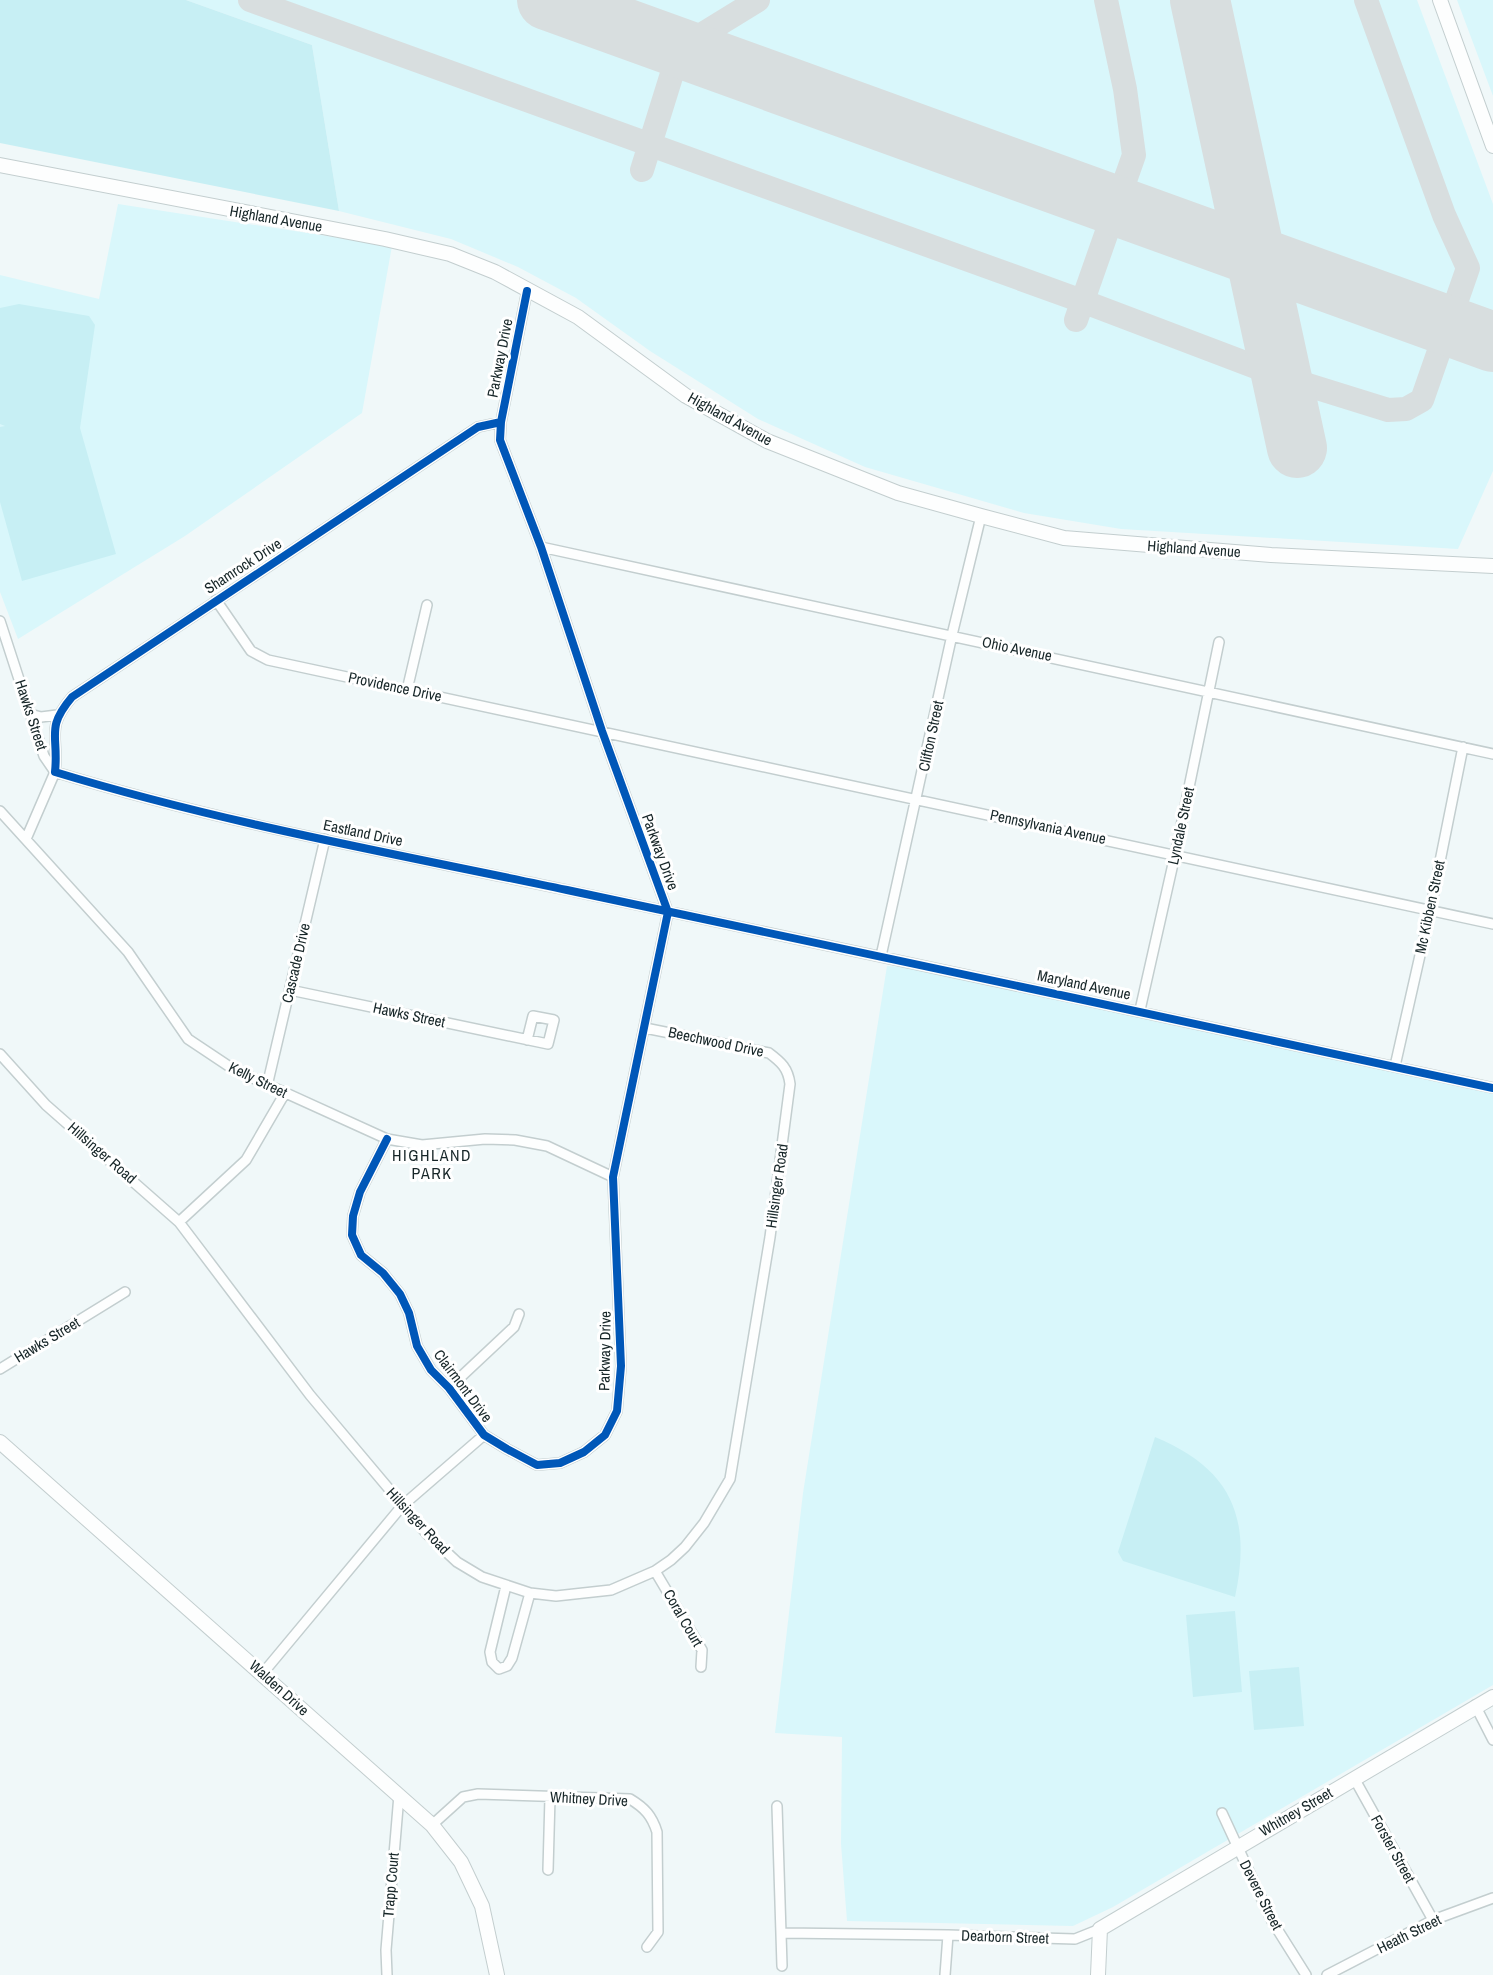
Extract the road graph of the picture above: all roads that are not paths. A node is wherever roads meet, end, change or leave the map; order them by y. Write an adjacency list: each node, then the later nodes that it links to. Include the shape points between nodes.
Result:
1 (1440, 0): 2 (main road)
2 (1493, 146)
3 (0, 165): 4 (main road, Highland Avenue, via 450,254 495,272)
4 (527, 291): 5 (street, Parkway Drive); 6 (main road, Highland Avenue, via 578,317 686,396 767,441 898,493)
5 (501, 422): 7 (street, Parkway Drive, via 500,440); 9 (street, Shamrock Drive, via 478,427)
6 (981, 516): 8 (main road, Highland Avenue, via 1064,538 1271,555); 12 (street, Clifton Street)
7 (541, 547): 12 (street, Ohio Avenue); 18 (street, Parkway Drive)
8 (1493, 566)
9 (216, 600): 14 (street, Providence Drive, via 251,651 268,660); 17 (street, Shamrock Drive, via 72,697)
10 (427, 605): 14 (street)
11 (0, 621): 16 (street, Hawks Street)
12 (952, 635): 15 (street, Ohio Avenue); 22 (street, Clifton Street)
13 (1219, 642): 15 (street, Lyndale Street)
14 (407, 690): 18 (street, Providence Drive)
15 (1210, 691): 19 (street, Ohio Avenue); 26 (street, Lyndale Street)
16 (30, 714): 17 (street); 21 (street, Hawks Street, via 44,756)
17 (57, 715): 21 (street, via 53,732)
18 (602, 732): 22 (street, Pennsylvania Avenue); 28 (street, Parkway Drive)
19 (1463, 747): 20 (street, Ohio Avenue); 27 (street, Mc Kibben Street)
20 (1493, 754)
21 (55, 772): 24 (street); 25 (street, Eastland Drive)
22 (918, 798): 26 (street, Pennsylvania Avenue); 30 (street, Clifton Street)
23 (0, 811): 24 (street, Kelly Street)
24 (26, 839): 38 (street, Kelly Street, via 128,952 188,1039)
25 (325, 839): 28 (street, Eastland Drive); 31 (street, Cascade Drive)
26 (1175, 855): 27 (street, Pennsylvania Avenue); 32 (street, Lyndale Street)
27 (1430, 911): 29 (street, Pennsylvania Avenue); 37 (street, Mc Kibben Street)
28 (668, 912): 30 (street, Maryland Avenue); 33 (street, Parkway Drive)
29 (1493, 924)
30 (881, 956): 32 (street, Maryland Avenue)
31 (290, 990): 34 (street, Hawks Street); 38 (street, Cascade Drive)
32 (1140, 1010): 37 (street, Maryland Avenue)
33 (645, 1028): 36 (street, Beechwood Drive, via 769,1053); 42 (street, Parkway Drive)
34 (527, 1040)
35 (0, 1054): 43 (street, Hillsinger Road, via 46,1105)
36 (783, 1064): 52 (street, Hillsinger Road, via 789,1073 789,1095 730,1479 685,1547)
37 (1395, 1066): 39 (street, Maryland Avenue)
38 (267, 1086): 40 (street, Kelly Street)
39 (1493, 1088)
40 (285, 1093): 41 (street, Kelly Street); 43 (street, via 246,1160)
41 (387, 1139): 42 (street, Kelly Street, via 422,1145 515,1140 548,1146); 47 (street, Clairmont Drive, via 360,1192 352,1216 352,1234 361,1255 400,1294 417,1346)
42 (613, 1177): 50 (street, Parkway Drive, via 621,1366 617,1411 605,1435 584,1452 560,1463 537,1465)
43 (179, 1222): 51 (street, Hillsinger Road, via 310,1395)
44 (125, 1292): 46 (street, Hawks Street)
45 (519, 1314): 47 (street, via 514,1327)
46 (0, 1369)
47 (449, 1388): 48 (street, Clairmont Drive)
48 (484, 1435): 50 (street, Clairmont Drive); 51 (street)
49 (0, 1442): 56 (main road, Walden Drive)
50 (507, 1449)
51 (402, 1506): 53 (street, Hillsinger Road, via 457,1562); 56 (street)
52 (655, 1571): 54 (street, Hillsinger Road, via 611,1590 556,1596); 55 (street, Coral Court, via 702,1650)
53 (506, 1586): 54 (street, Hillsinger Road); 54 (street, via 490,1652 499,1669 512,1659)
54 (530, 1593)
55 (701, 1667)
56 (262, 1673): 61 (main road, Walden Drive)
57 (1493, 1697): 58 (main road, Whitney Street)
58 (1475, 1706): 59 (street); 60 (main road, Whitney Street)
59 (1493, 1740)
60 (1354, 1779): 66 (main road, Whitney Street); 69 (street, Forster Street)
61 (399, 1795): 65 (main road, Walden Drive); 75 (street, Trapp Court)
62 (550, 1797): 65 (street, Whitney Drive, via 464,1797); 67 (street); 73 (street, Whitney Drive, via 630,1799 653,1820 657,1832 658,1932)
63 (777, 1806): 71 (street)
64 (1222, 1813): 66 (street, Devere Street)
65 (432, 1825): 76 (main road, Walden Drive, via 461,1862 482,1906)
66 (1237, 1846): 70 (main road, Whitney Street); 79 (street, Devere Street, via 1272,1921)
67 (548, 1870)
68 (1493, 1898): 69 (street, Heath Street)
69 (1433, 1920): 80 (street, Heath Street)
70 (1100, 1929): 72 (street, Dearborn Street, via 1075,1939); 78 (main road)
71 (782, 1933): 72 (street); 74 (street)
72 (948, 1935): 77 (street, Dearborn Street)
73 (647, 1947)
74 (782, 1966)
75 (387, 1975)
76 (497, 1975)
77 (945, 1975)
78 (1098, 1975)
79 (1306, 1975)
80 (1327, 1975)

